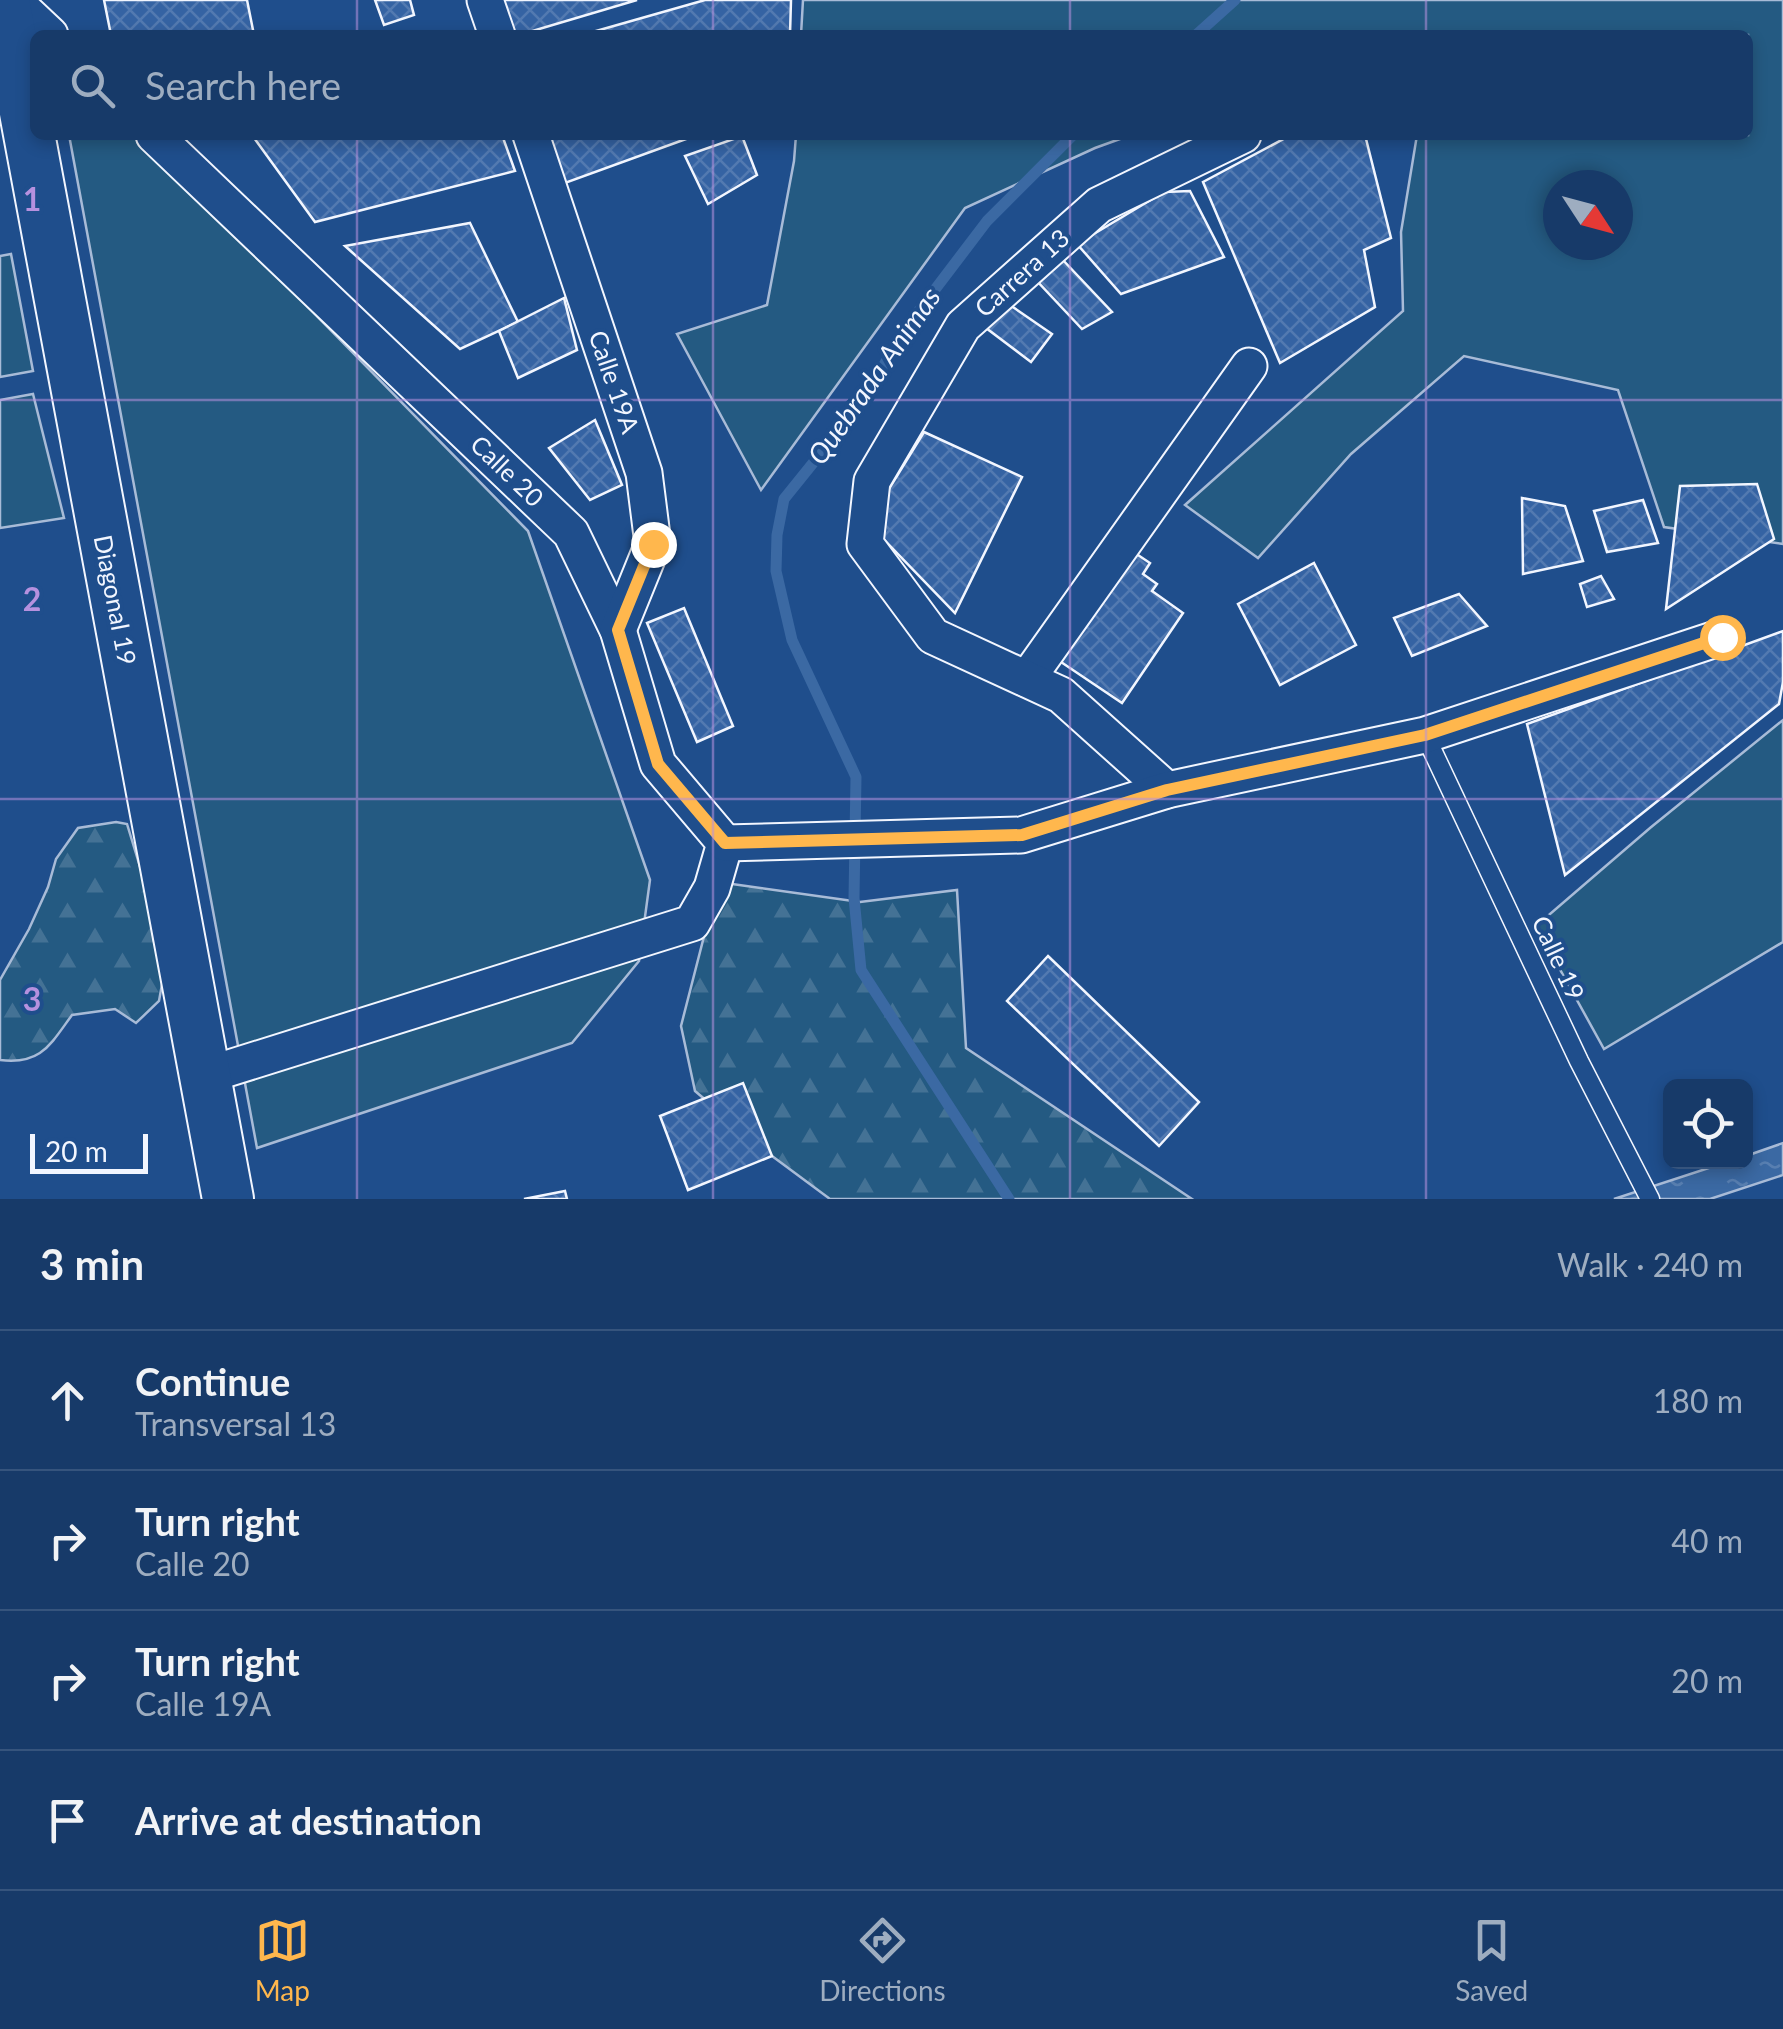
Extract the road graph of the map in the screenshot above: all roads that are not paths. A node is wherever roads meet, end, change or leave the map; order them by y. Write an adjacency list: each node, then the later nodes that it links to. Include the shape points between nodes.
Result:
1 (4, 0): 6 (street, Diagonal 19)
2 (13, 0): 4 (street)
3 (486, 0): 5 (street)
4 (45, 30)
5 (495, 30)
6 (30, 140)
7 (30, 140): 18 (street, Diagonal 19)
8 (159, 140): 12 (street, Calle 20, via 571,533)
9 (533, 140): 12 (street, Calle 19A, via 644,473 653,544)
10 (1233, 140): 14 (street, Carrera 13, via 1099,205 962,326 872,481 865,544 933,636)
11 (1249, 366): 14 (street)
12 (618, 630): 17 (street, Calle 20, via 658,764)
13 (1722, 637): 15 (street)
14 (1027, 679): 16 (street, via 1061,695)
15 (1425, 735): 16 (street); 20 (lane, Calle 19)
16 (1167, 790): 17 (street, via 1022,835)
17 (725, 843): 18 (street, via 712,888 692,923)
18 (204, 1076): 19 (street, Diagonal 19)
19 (228, 1199)
20 (1650, 1199)

